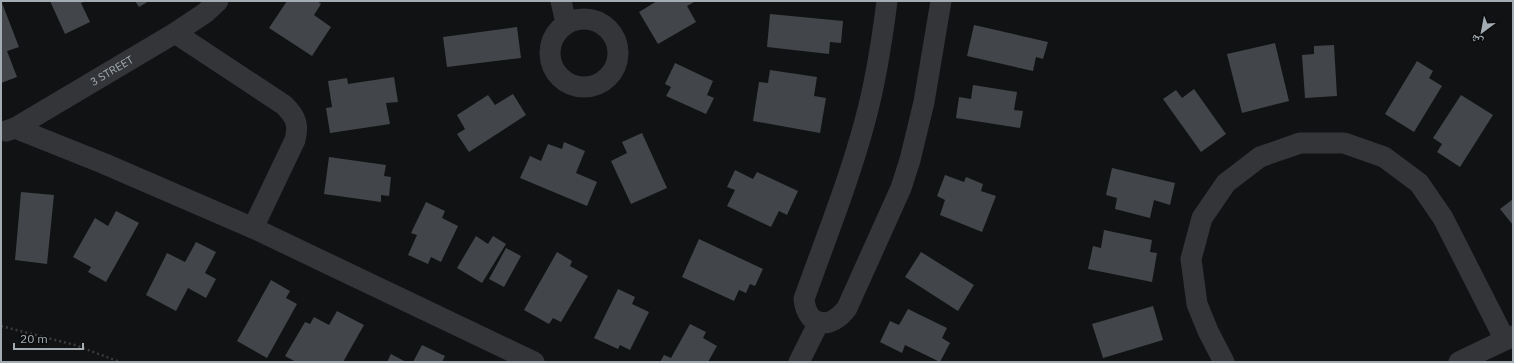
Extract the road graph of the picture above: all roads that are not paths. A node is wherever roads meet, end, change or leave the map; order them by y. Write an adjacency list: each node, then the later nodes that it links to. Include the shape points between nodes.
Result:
1 (218, 1): 6 (street, 3 STREET)
2 (561, 1): 5 (street)
3 (888, 1): 9 (street, via 866,120 804,299 805,309 810,317)
4 (941, 1): 9 (street, via 918,131 901,188 847,308 836,321)
5 (566, 23)
6 (175, 33): 7 (street, 3 STREET); 8 (street, via 284,105 292,112 296,121 298,131 295,140)
7 (8, 130): 8 (street, via 112,167)
8 (253, 228): 11 (street)
9 (819, 322): 12 (street)
10 (1509, 338): 13 (street, via 1443,218 1419,183 1384,157 1344,143 1300,143 1260,157 1226,183 1202,218 1191,259 1197,304); 14 (street)
11 (534, 362)
12 (799, 362)
13 (1224, 362)
14 (1459, 362)

